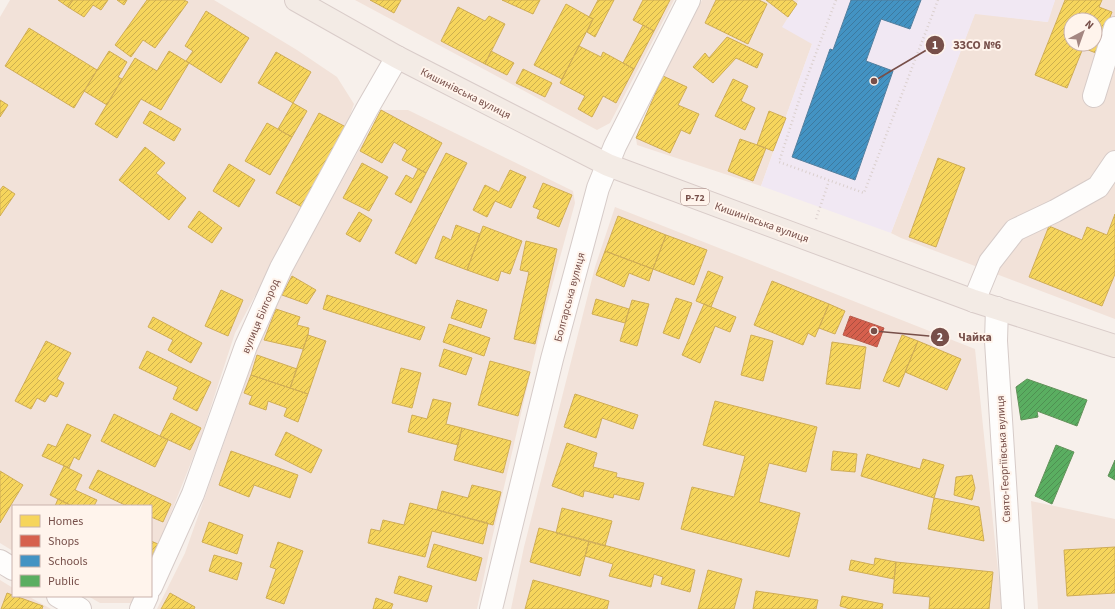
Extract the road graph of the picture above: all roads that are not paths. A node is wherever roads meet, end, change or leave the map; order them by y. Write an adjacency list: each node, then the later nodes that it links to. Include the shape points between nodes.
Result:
1 (296, 0): 4 (main road, Кишинівська вулиця / Р-72)
2 (688, 0): 7 (street, Болгарська вулиця)
3 (1115, 28): 5 (street)
4 (397, 57): 7 (main road, Кишинівська вулиця / Р-72); 13 (street, вулиця Білгород, via 281,268 246,346 193,494)
5 (1094, 96)
6 (1115, 162): 8 (street, via 1098,187 1015,230 990,262)
7 (608, 165): 8 (main road, Кишинівська вулиця / Р-72); 18 (street, Болгарська вулиця, via 598,188 552,359)
8 (974, 301): 9 (main road, Кишинівська вулиця / Р-72)
9 (997, 308): 10 (main road, Кишинівська вулиця / Р-72); 19 (street, Свято-Георгіївська вулиця, via 996,341)
10 (1115, 346)
11 (0, 561): 12 (street)
12 (12, 568)
13 (152, 586)
14 (60, 597): 16 (street)
15 (147, 597): 17 (street)
16 (80, 609)
17 (141, 609)
18 (491, 609)
19 (1013, 609)

